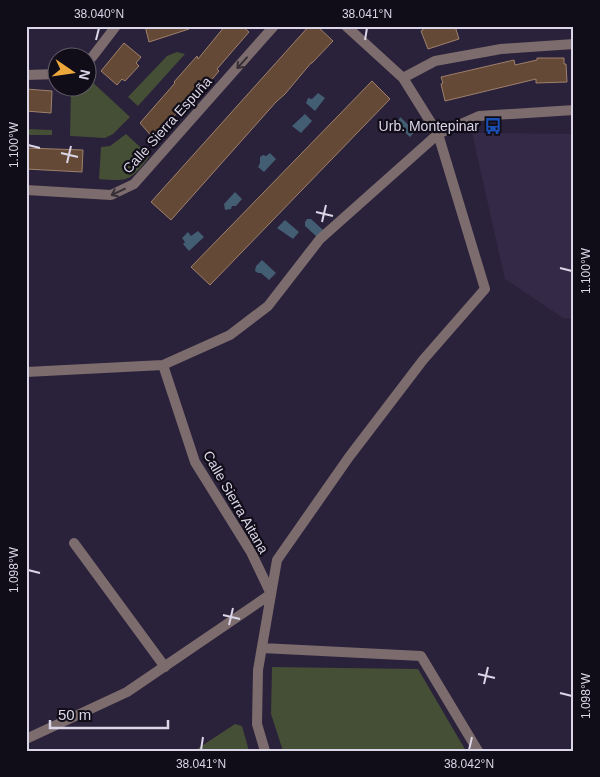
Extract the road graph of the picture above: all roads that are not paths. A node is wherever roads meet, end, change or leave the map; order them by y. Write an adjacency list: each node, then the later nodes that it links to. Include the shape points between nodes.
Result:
1 (116, 26): 5 (street)
2 (274, 26): 11 (street, Calle Sierra Espuña, one-way to 11, via 134,184 110,195)
3 (346, 26): 8 (street)
4 (574, 44): 8 (street, via 501,49 435,61)
5 (98, 49)
6 (48, 74): 7 (street)
7 (26, 75)
8 (403, 78): 10 (street)
9 (574, 110): 10 (street, via 480,116)
10 (438, 134): 12 (street, via 320,239 268,306 230,335); 15 (street, via 485,288 423,360 277,560)
11 (26, 190)
12 (163, 365): 13 (street); 15 (street, Calle Sierra Aitana, via 195,462 251,552)
13 (26, 372)
14 (74, 543): 17 (street)
15 (271, 594): 16 (street); 17 (street)
16 (262, 648): 19 (street, via 258,670 257,724); 20 (street, via 421,656)
17 (165, 667): 18 (street, via 128,692)
18 (26, 739)
19 (265, 751)
20 (478, 751)

